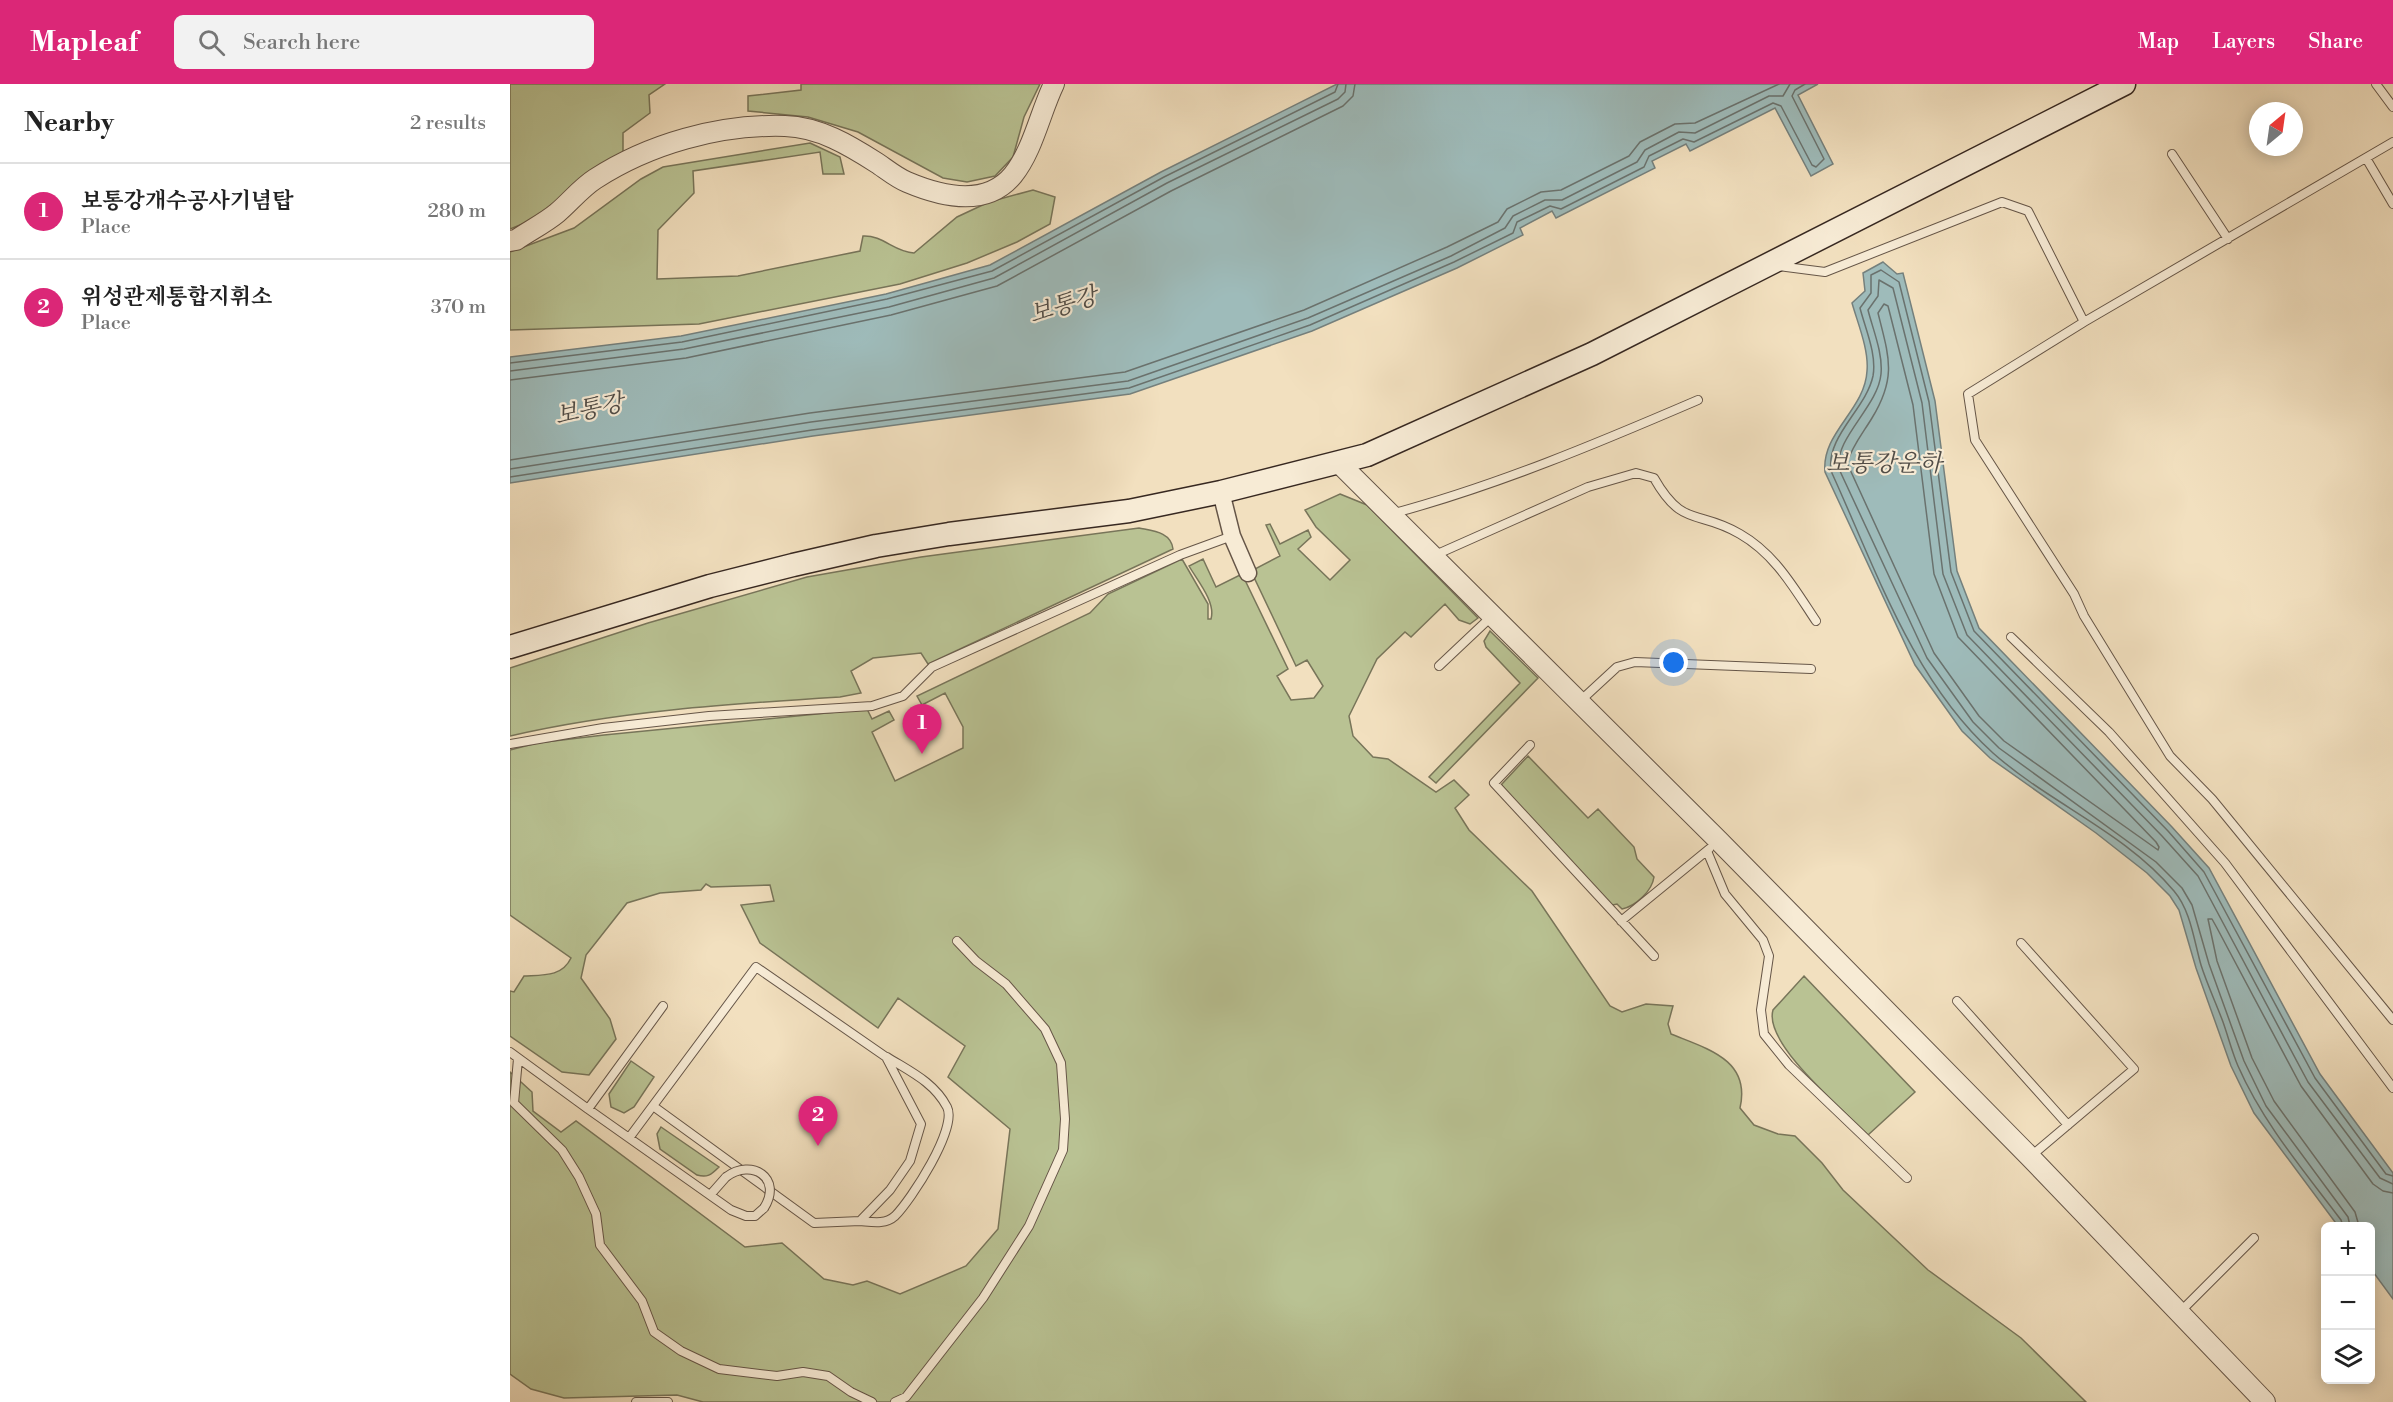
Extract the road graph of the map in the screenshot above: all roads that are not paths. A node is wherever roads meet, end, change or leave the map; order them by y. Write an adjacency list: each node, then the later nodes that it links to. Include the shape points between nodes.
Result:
1 (1053, 84): 10 (street, via 1012,176 996,188 971,198 941,194 905,182 822,132 786,126 748,128 681,139 648,151 593,180 556,214)
2 (2124, 84): 11 (main road)
3 (2376, 84): 4 (lane)
4 (2393, 107)
5 (2393, 142): 7 (lane)
6 (2172, 154): 9 (lane)
7 (2366, 158): 8 (lane); 9 (lane)
8 (2393, 204)
9 (2228, 239): 12 (lane)
10 (510, 241)
11 (1766, 265): 12 (lane, via 1824,272 2002,202 2028,211); 14 (main road, via 1592,354)
12 (2084, 322): 36 (lane, via 1968,394 1975,440 2074,594 2170,756 2212,799)
13 (1698, 400): 16 (lane, via 1443,500)
14 (1340, 464): 15 (main road); 16 (street)
15 (1221, 492): 17 (street); 23 (main road, via 1129,510 855,551 710,586)
16 (1390, 514): 18 (street)
17 (1232, 536): 19 (street); 27 (lane, via 1180,555 932,667 903,696 872,706 697,717)
18 (1433, 556): 20 (street); 21 (lane, via 1588,487 1636,473 1654,478 1666,501 1684,514 1740,534 1780,566)
19 (1248, 573)
20 (1492, 616): 24 (lane); 26 (street)
21 (1816, 621)
22 (2011, 638): 40 (lane, via 2109,732 2225,863)
23 (510, 647)
24 (1439, 666)
25 (1811, 669): 26 (lane, via 1635,662 1617,667)
26 (1578, 703): 29 (street)
27 (510, 744)
28 (1530, 746): 30 (lane, via 1494,783)
29 (1713, 846): 30 (lane); 45 (street); 46 (lane, via 1725,894 1763,940 1769,956 1761,1010 1764,1034 1789,1065)
30 (1621, 921): 33 (lane)
31 (957, 941): 54 (lane, via 1006,984 1045,1029 1061,1063 1063,1150 1029,1226 983,1298 906,1397)
32 (2021, 943): 43 (lane, via 2134,1069)
33 (1653, 956)
34 (1957, 1001): 43 (lane)
35 (663, 1006): 42 (lane)
36 (2393, 1020)
37 (510, 1052): 39 (lane)
38 (886, 1057): 41 (lane, via 756,967); 48 (lane, via 921,1124 910,1161 890,1190); 48 (lane, via 930,1084 948,1108 948,1130 940,1150 895,1217 880,1224)
39 (518, 1059): 42 (lane); 53 (lane, via 514,1103 562,1150 579,1177 596,1214 600,1245 642,1301 654,1332 681,1351 719,1369 777,1376 803,1372 828,1376)
40 (2393, 1088)
41 (653, 1106): 44 (lane); 48 (lane, via 814,1223)
42 (588, 1109): 44 (lane)
43 (2068, 1125): 45 (lane)
44 (629, 1138): 47 (lane)
45 (2030, 1157): 50 (street)
46 (1907, 1178)
47 (711, 1194): 47 (lane, bridge, via 726,1177 745,1168 755,1171 772,1188 771,1197 755,1216 731,1210)
48 (860, 1221)
49 (2254, 1238): 50 (lane)
50 (2179, 1312): 55 (street)
51 (636, 1402): 52 (lane)
52 (668, 1402)
53 (872, 1402)
54 (895, 1402)
55 (2265, 1402)

